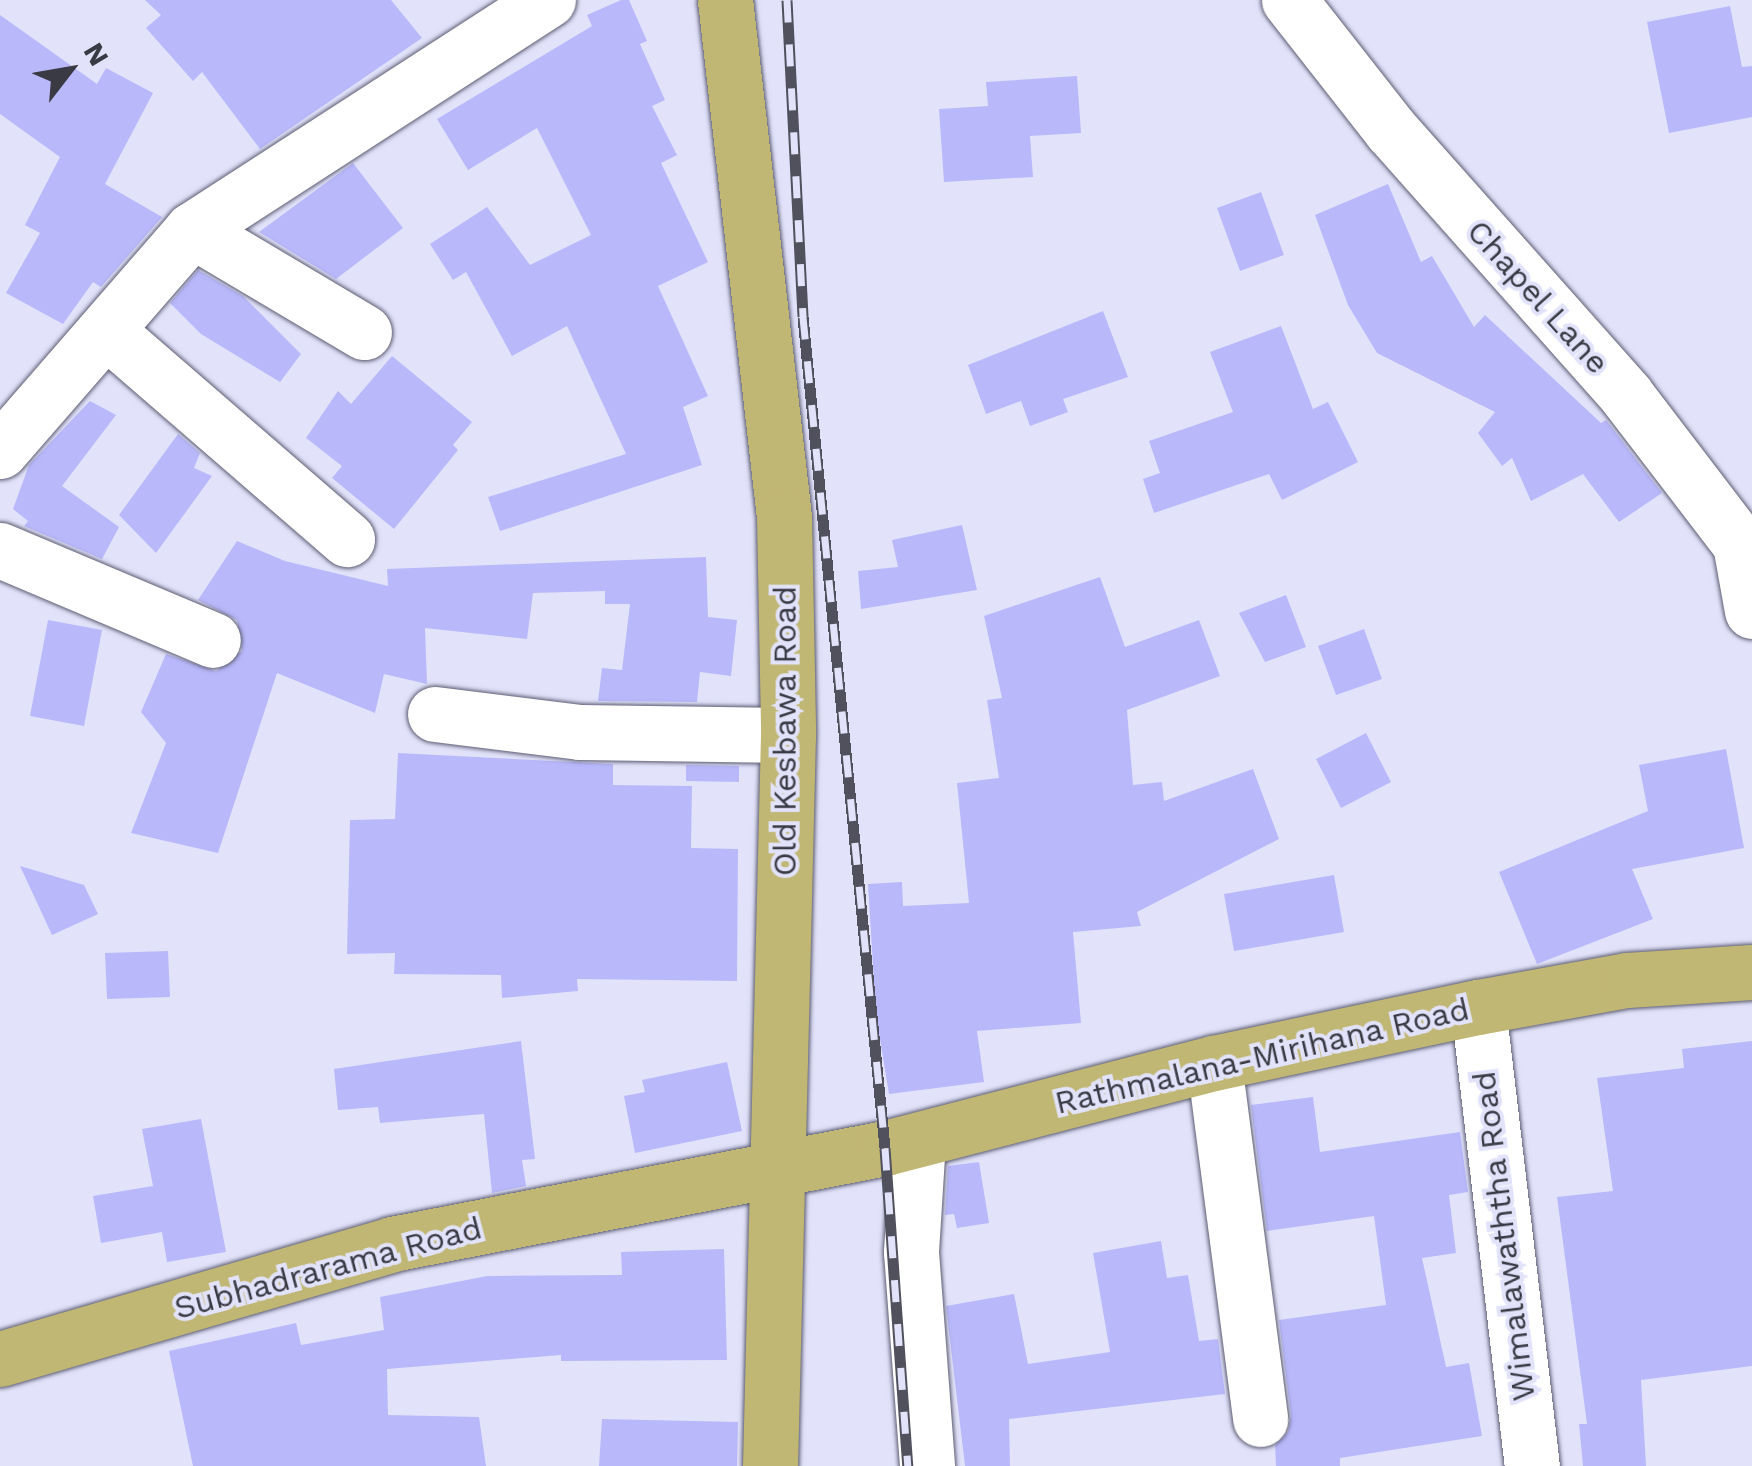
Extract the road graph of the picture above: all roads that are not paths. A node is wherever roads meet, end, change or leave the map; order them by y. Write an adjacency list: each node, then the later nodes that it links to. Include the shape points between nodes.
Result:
1 (548, 0): 4 (street)
2 (725, 0): 13 (main road, Old Kesbawa Road, via 784,518)
3 (1290, 0): 10 (street, Chapel Lane, via 1416,160 1626,395 1740,544)
4 (192, 230): 5 (street); 6 (street)
5 (364, 332)
6 (109, 333): 7 (street); 8 (street)
7 (0, 451)
8 (346, 539)
9 (0, 550): 11 (street)
10 (1752, 611)
11 (213, 640)
12 (435, 714): 13 (street, via 580,732)
13 (788, 735): 18 (main road, Old Kesbawa Road)
14 (1752, 972): 15 (main road, Rathmalana-Mirihana Road, via 1627,980)
15 (1478, 1007): 16 (main road, Rathmalana-Mirihana Road); 23 (street, Wimalawaththa Road)
16 (1214, 1062): 17 (main road, Rathmalana-Mirihana Road); 20 (street)
17 (918, 1140): 18 (main road, Rathmalana-Mirihana Road); 22 (street, via 911,1252)
18 (777, 1170): 19 (main road, Subhadrarama Road, via 392,1244); 21 (main road, Old Kesbawa Road)
19 (0, 1359)
20 (1260, 1419)
21 (770, 1466)
22 (927, 1466)
23 (1532, 1466)

